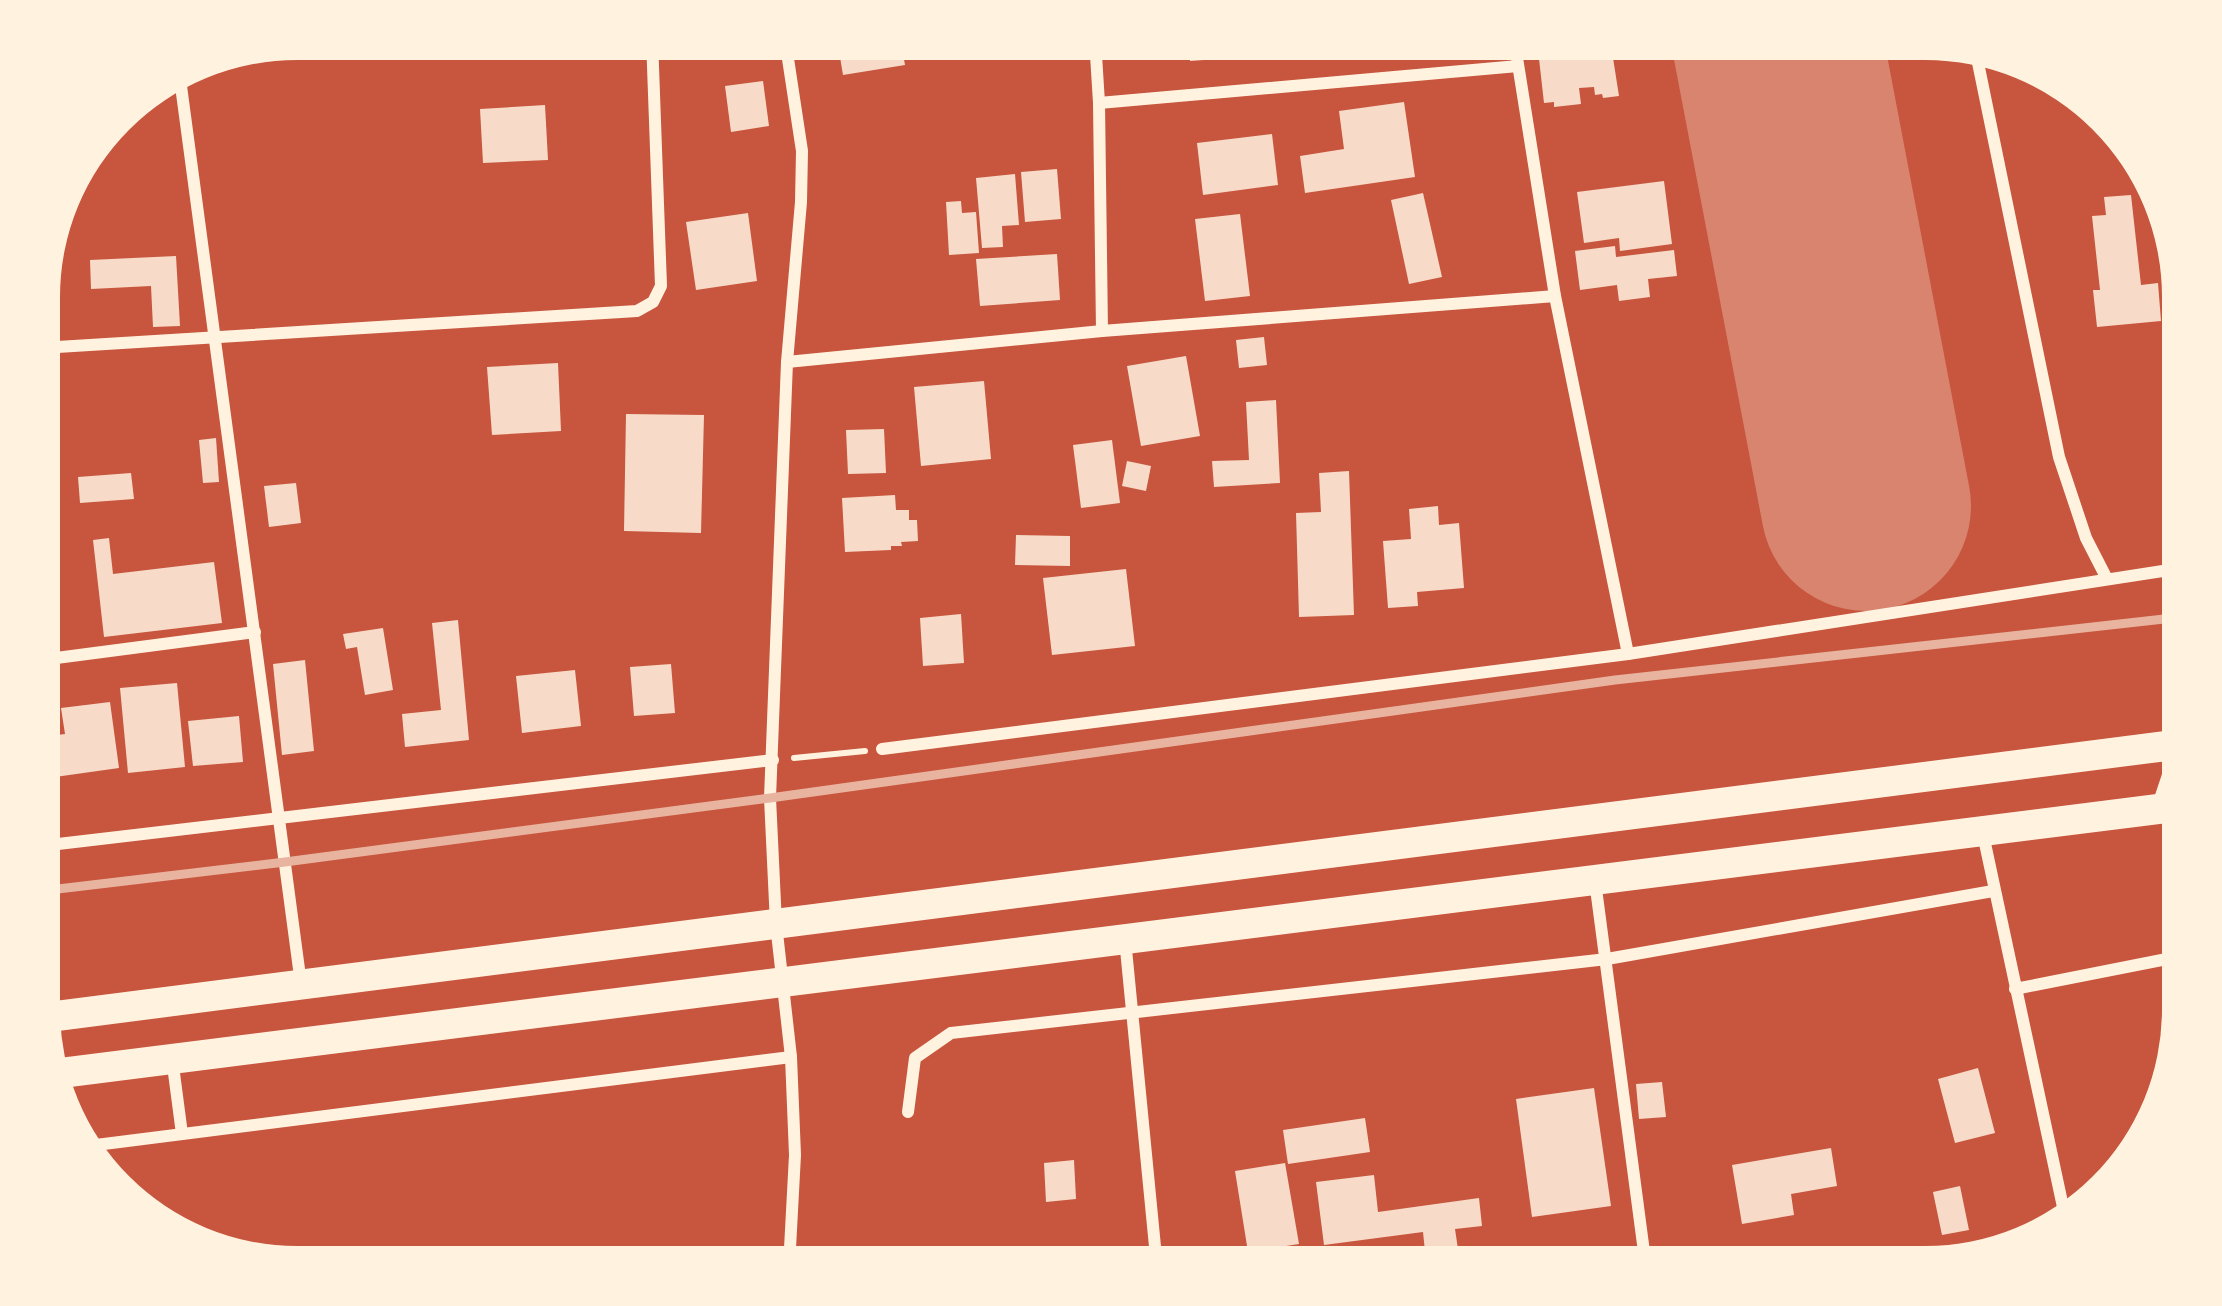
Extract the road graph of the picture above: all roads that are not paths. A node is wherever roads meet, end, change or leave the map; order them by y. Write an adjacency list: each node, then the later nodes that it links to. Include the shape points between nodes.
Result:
1 (1517, 60): 5 (street)
2 (653, 61): 11 (street, via 661,286 653,302 637,311)
3 (788, 61): 13 (street, via 802,151)
4 (1096, 61): 8 (street)
5 (1518, 66): 8 (street); 9 (street)
6 (1979, 67): 15 (street, via 2059,457)
7 (180, 92): 11 (street)
8 (1099, 104): 10 (street)
9 (1555, 296): 10 (street); 17 (street)
10 (1102, 332): 13 (street)
11 (216, 335): 12 (street); 16 (street)
12 (60, 347)
13 (787, 362): 21 (street)
14 (2161, 571): 15 (street)
15 (2107, 579): 17 (street)
16 (255, 632): 18 (street); 23 (street)
17 (1628, 654): 20 (street)
18 (60, 658)
19 (2161, 743): 28 (main road)
20 (882, 749)
21 (773, 760): 23 (street); 28 (street)
22 (2161, 809): 24 (main road)
23 (280, 819): 25 (street); 33 (street)
24 (1983, 833): 26 (main road); 27 (street)
25 (60, 844)
26 (1595, 880): 29 (main road); 30 (street)
27 (1993, 891): 30 (street); 34 (street)
28 (776, 924): 32 (street); 33 (main road)
29 (1125, 938): 32 (main road); 35 (street)
30 (1607, 959): 35 (street); 45 (street)
31 (2161, 960): 34 (street)
32 (784, 981): 37 (street); 38 (main road)
33 (301, 985): 36 (main road)
34 (2015, 989): 43 (street)
35 (1132, 1012): 40 (street, via 951,1033 915,1058); 44 (street)
36 (60, 1016)
37 (791, 1057): 41 (street); 46 (street)
38 (172, 1058): 39 (main road); 41 (street)
39 (69, 1072)
40 (908, 1112)
41 (182, 1134): 42 (street)
42 (102, 1144)
43 (2063, 1201)
44 (1154, 1245)
45 (1643, 1245)
46 (790, 1246)

